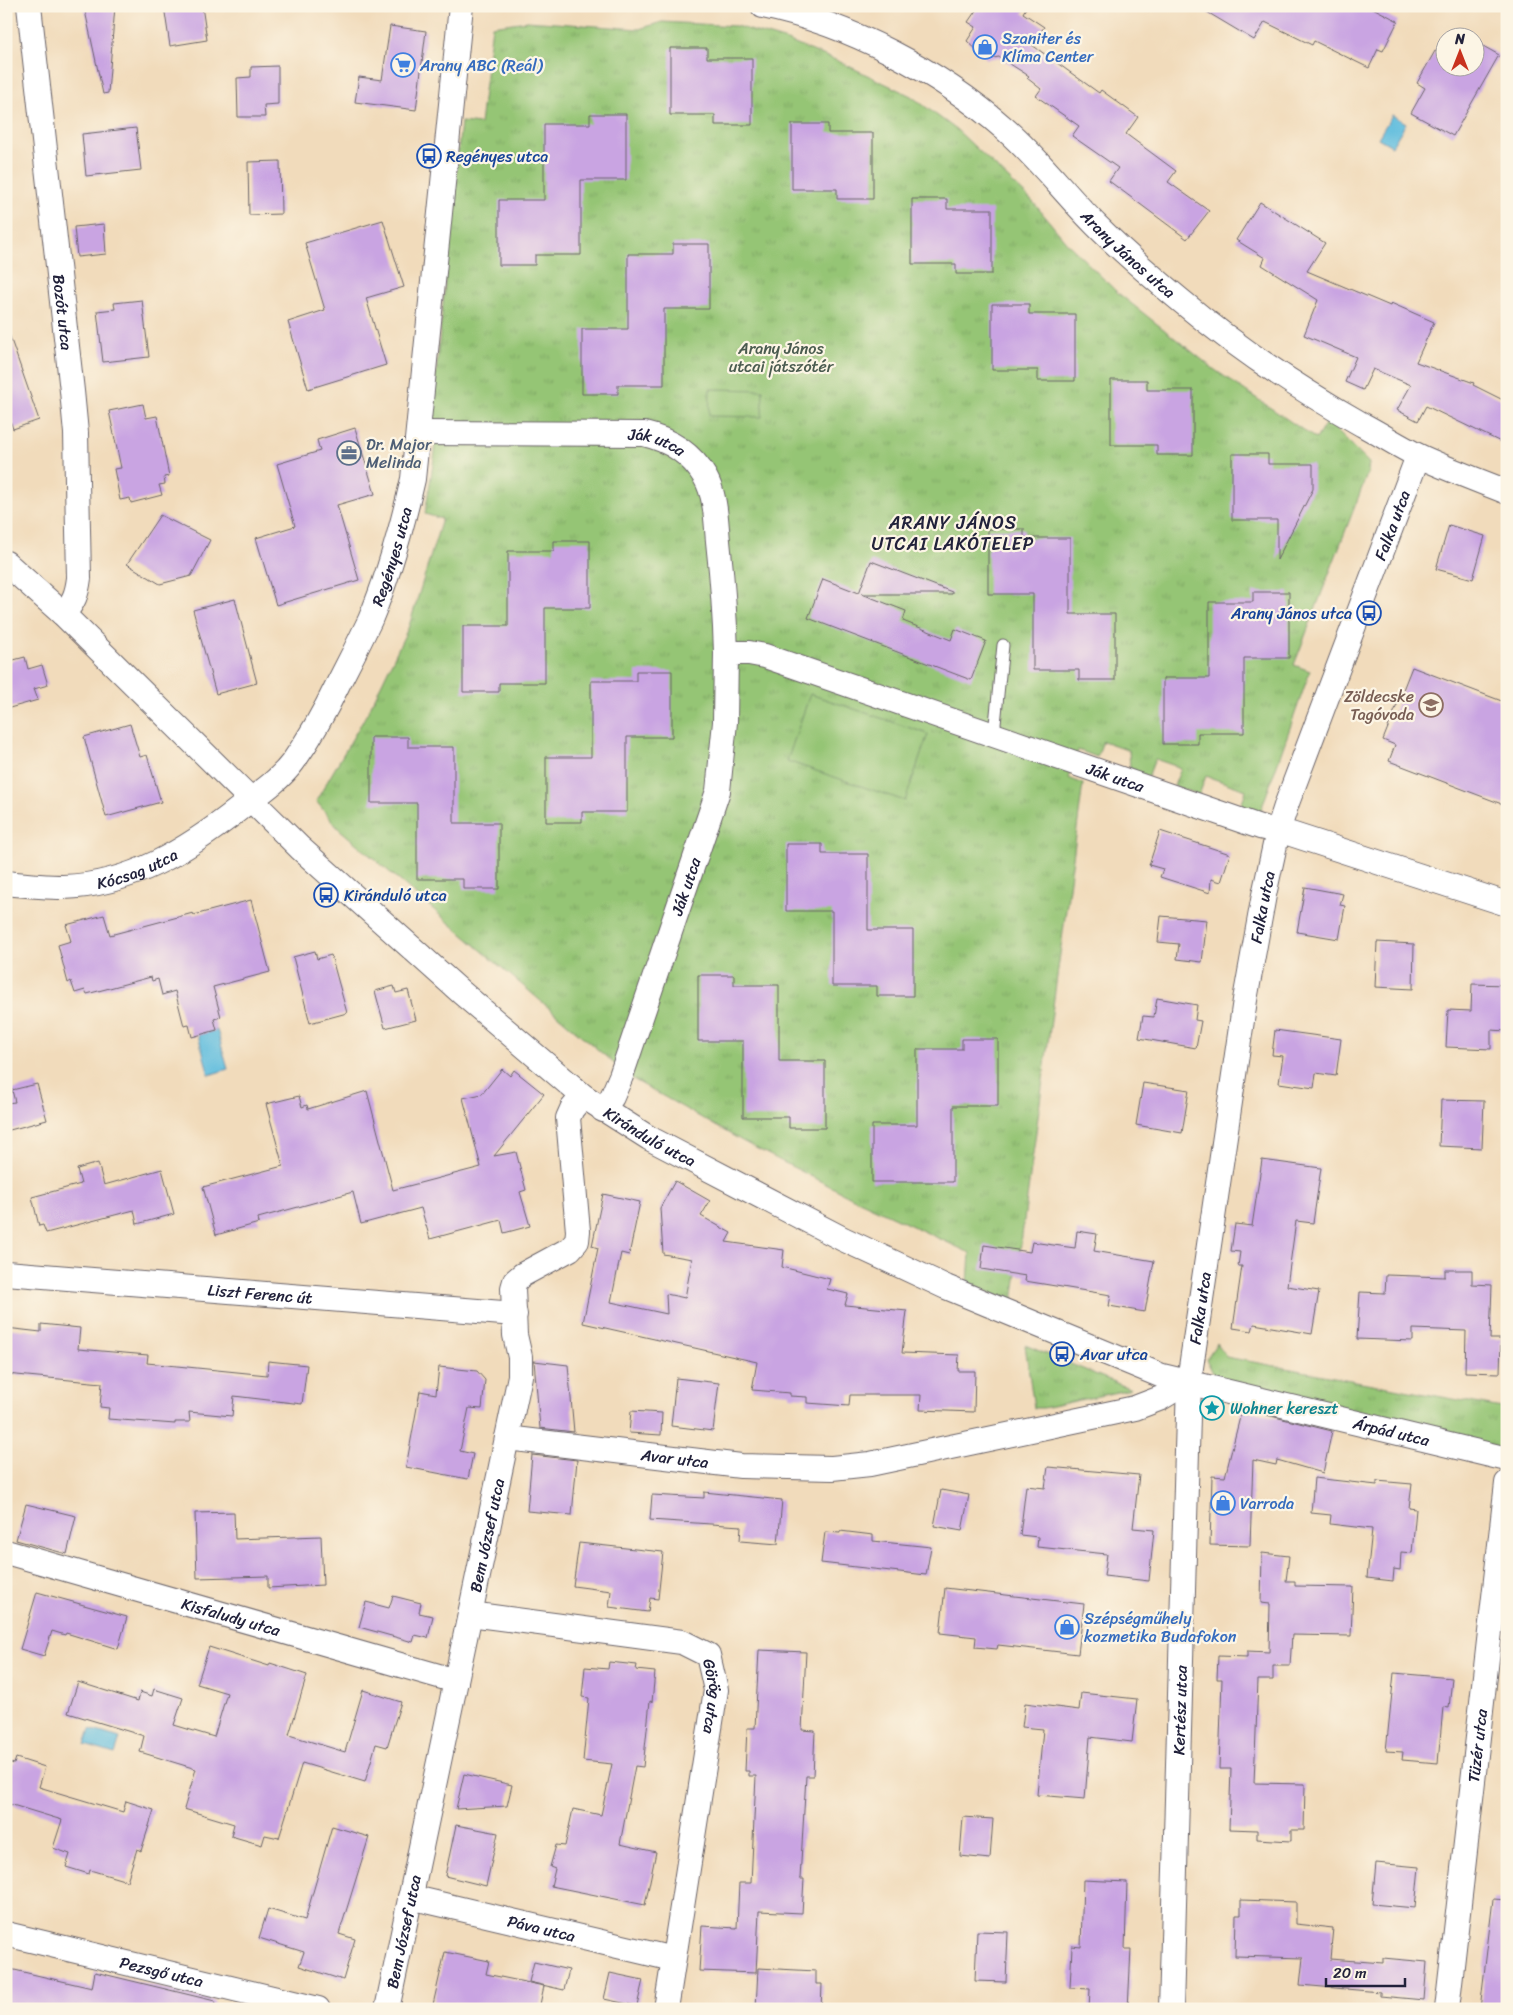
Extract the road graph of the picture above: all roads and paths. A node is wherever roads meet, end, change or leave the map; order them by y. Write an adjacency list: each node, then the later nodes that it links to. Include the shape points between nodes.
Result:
1 (29, 6): 8 (street, Bozót utca, via 76,433 79,578 73,603)
2 (461, 6): 4 (street, Regényes utca)
3 (763, 6): 5 (street, Arany János utca, via 792,12 876,44 947,83 1007,130 1095,224 1182,302 1294,384)
4 (418, 433): 10 (street, Ják utca, via 644,434 662,438 681,450 705,477 714,504 724,595); 12 (street, Regényes utca, via 413,479 404,515 370,619 330,701 292,764)
5 (1418, 456): 6 (street, Arany János utca); 13 (street, Falka utca)
6 (1507, 492)
7 (6, 563): 8 (street, Kiránduló utca)
8 (63, 614): 12 (street, Kiránduló utca)
9 (1003, 645): 11 (lane)
10 (726, 653): 11 (street, Ják utca, via 765,656); 17 (street, Ják utca, via 725,722 718,791 621,1076)
11 (994, 734): 13 (street, Ják utca)
12 (250, 800): 14 (street, Kócsag utca, via 181,851 128,876 62,887); 16 (street, Kiránduló utca, via 462,993)
13 (1278, 831): 15 (street, Ják utca); 20 (street, Falka utca, via 1245,1000)
14 (6, 883)
15 (1507, 904)
16 (583, 1096): 17 (street, Kiránduló utca); 19 (street, Bem József utca, via 568,1118 577,1241 570,1249 515,1281)
17 (603, 1110): 20 (street, Kiránduló utca, via 667,1148 946,1288 1162,1376)
18 (6, 1273): 19 (street, Liszt Ferenc út)
19 (515, 1314): 21 (street, Bem József utca, via 520,1376)
20 (1189, 1381): 21 (street, Avar utca, via 1161,1398 1135,1408 870,1464 832,1468 741,1466); 22 (street, Árpád utca); 33 (street, Kertész utca)
21 (507, 1438): 25 (street, Bem József utca)
22 (1507, 1458)
23 (1507, 1483): 34 (street, Tüzér utca)
24 (6, 1552): 26 (street, Kisfaludy utca)
25 (470, 1614): 26 (street, Bem József utca); 29 (street, Görög utca, via 682,1642 708,1654 716,1690)
26 (456, 1681): 27 (street, Bem József utca)
27 (410, 1898): 29 (street, Páva utca); 31 (street, Bem József utca)
28 (6, 1934): 30 (street, Pezsgő utca)
29 (673, 1959): 32 (street, Görög utca)
30 (318, 2009)
31 (387, 2009)
32 (666, 2009)
33 (1170, 2009)
34 (1447, 2009)

